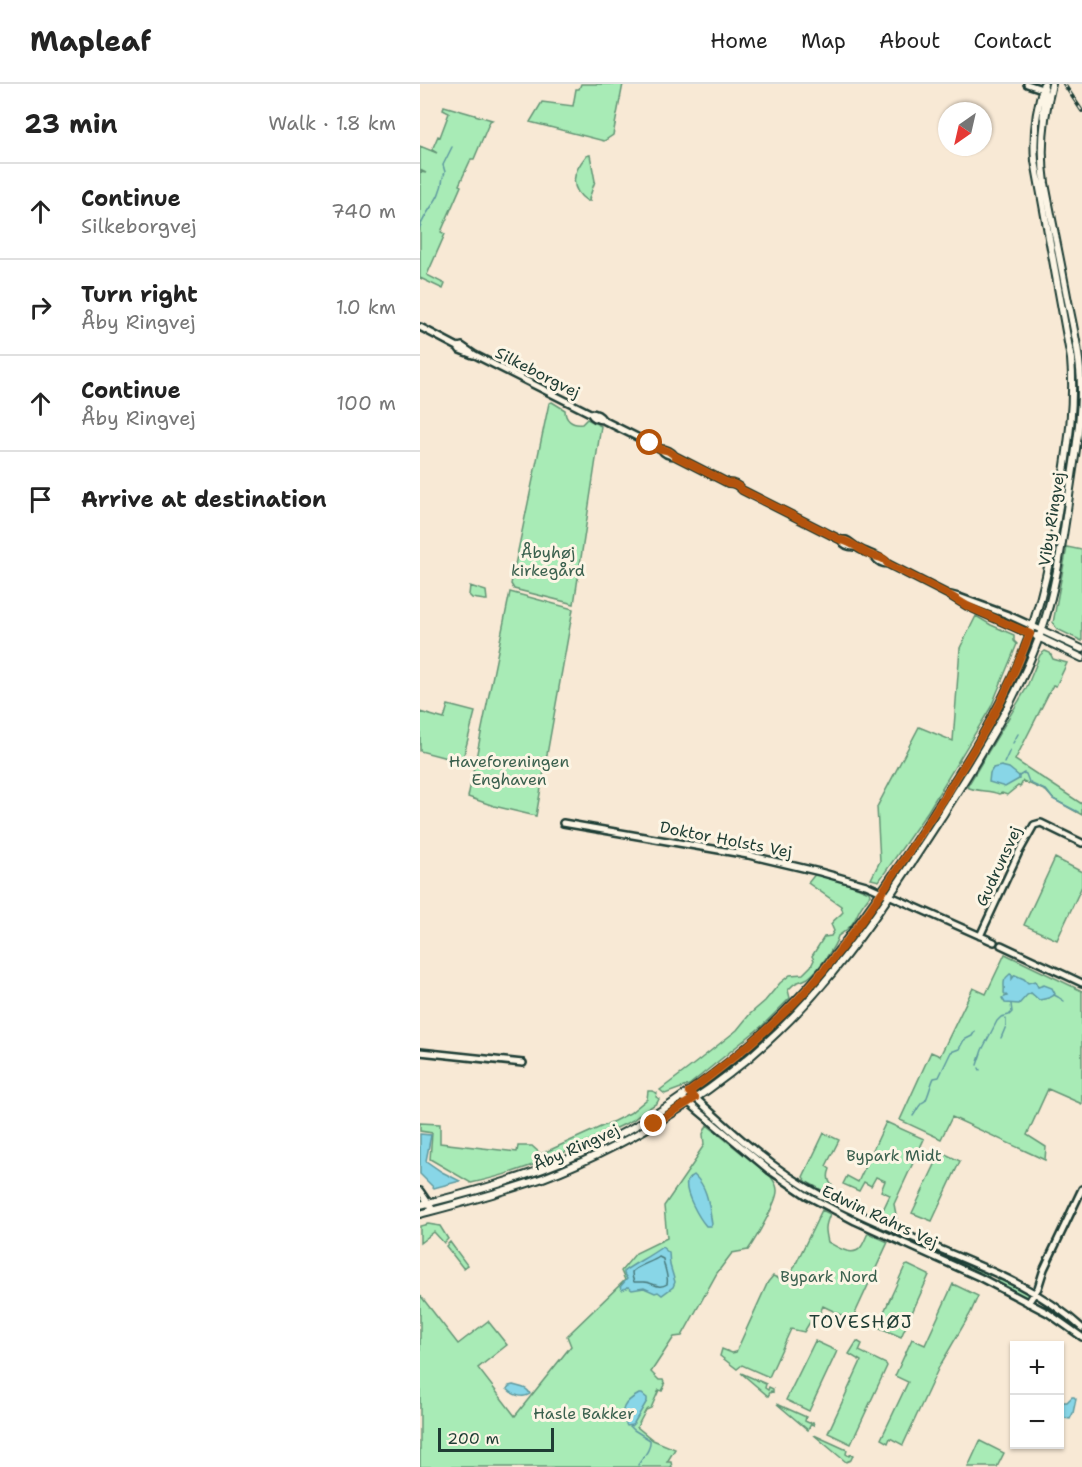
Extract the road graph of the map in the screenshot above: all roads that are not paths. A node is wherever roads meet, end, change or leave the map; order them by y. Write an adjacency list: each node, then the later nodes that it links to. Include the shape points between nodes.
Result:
1 (1027, 84): 3 (street)
2 (1052, 84): 3 (street); 4 (main road, Viby Ringvej)
3 (1043, 86): 4 (street); 7 (main road, Viby Ringvej, via 1035,126 1035,161 1069,345 1072,402 1053,541)
4 (1043, 127): 8 (main road, Viby Ringvej, via 1045,183 1081,387 1061,550)
5 (420, 327): 6 (street, Silkeborgvej)
6 (949, 595): 7 (street, Silkeborgvej); 9 (street, Silkeborgvej)
7 (1032, 626): 8 (street, Silkeborgvej); 9 (main road, Åby Ringvej)
8 (1041, 630): 10 (main road, Viby Ringvej); 11 (main road, Silkeborgvej)
9 (1030, 634): 10 (main road, Silkeborgvej); 15 (main road, Åby Ringvej, via 976,746)
10 (1039, 638): 12 (main road, Silkeborgvej); 16 (main road, Åby Ringvej, via 983,751)
11 (1082, 649)
12 (1082, 658)
13 (563, 823): 15 (street, Doktor Holsts Vej, via 774,861)
14 (1082, 843): 17 (street, Gudrunsvej, via 1045,824 1034,825)
15 (882, 891): 16 (street, Doktor Holsts Vej); 23 (main road, Åby Ringvej, via 799,998 742,1051)
16 (889, 895): 17 (street, Doktor Holsts Vej); 24 (main road, Åby Ringvej, via 831,974 780,1029)
17 (980, 936): 18 (street, Doktor Holsts Vej)
18 (994, 942)
19 (1001, 945): 20 (street)
20 (1082, 983)
21 (420, 1052): 22 (street)
22 (523, 1063)
23 (686, 1095): 24 (street, Edwin Rahrs Vej); 27 (main road, Åby Ringvej, via 564,1161)
24 (692, 1100): 29 (main road, Åby Ringvej, via 624,1141 567,1168 505,1191); 31 (street, Edwin Rahrs Vej, via 768,1161 817,1193); 32 (street, Edwin Rahrs Vej, via 769,1170 806,1195)
25 (1082, 1189): 31 (street)
26 (420, 1191): 27 (street)
27 (428, 1203): 28 (main road, Åby Ringvej); 29 (street)
28 (420, 1205)
29 (433, 1210): 30 (main road, Åby Ringvej)
30 (420, 1214)
31 (1033, 1293): 32 (street); 33 (street, Edwin Rahrs Vej)
32 (1028, 1303): 33 (street, Edwin Rahrs Vej)
33 (1081, 1330)

